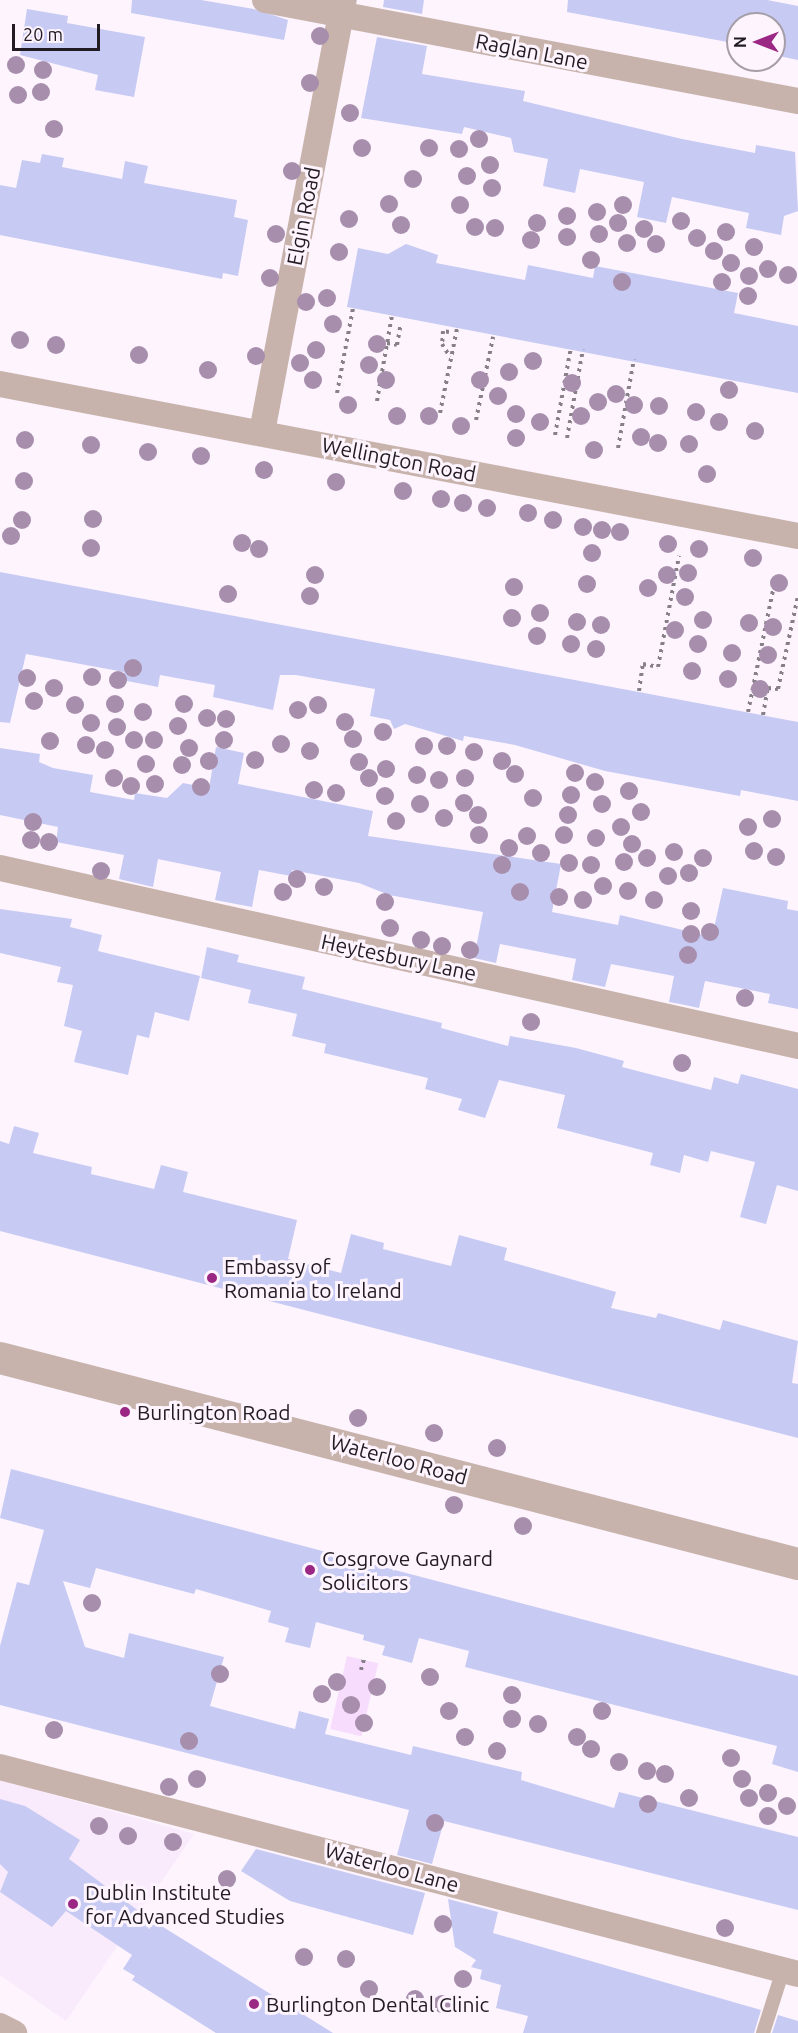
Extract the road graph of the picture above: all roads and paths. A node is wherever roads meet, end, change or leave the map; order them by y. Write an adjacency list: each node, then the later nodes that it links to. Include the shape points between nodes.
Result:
1 (265, 0): 2 (street, Raglan Lane)
2 (343, 7): 3 (street, Raglan Lane); 20 (street, Elgin Road)
3 (798, 101)
4 (353, 308): 16 (path)
5 (392, 315): 10 (path)
6 (401, 323): 10 (path, via 397,345)
7 (457, 329): 13 (path)
8 (449, 332): 13 (path, via 443,331 442,344)
9 (493, 337): 19 (path)
10 (387, 343): 17 (path)
11 (572, 347): 21 (path)
12 (583, 349): 22 (path)
13 (451, 358): 18 (path)
14 (634, 359): 23 (path)
15 (0, 384): 20 (street, Wellington Road)
16 (337, 393)
17 (376, 401)
18 (440, 413)
19 (476, 420)
20 (262, 432): 24 (street, Wellington Road)
21 (555, 435)
22 (567, 438)
23 (618, 448)
24 (798, 536)
25 (679, 556): 28 (path, via 658,667 643,664)
26 (776, 575): 29 (path)
27 (798, 596): 30 (path, via 778,689 768,688)
28 (639, 691)
29 (748, 712)
30 (764, 715)
31 (0, 868): 32 (street, Heytesbury Lane)
32 (798, 1046)
33 (0, 1358): 34 (street, Waterloo Road)
34 (798, 1564)
35 (364, 1659): 36 (path)
36 (361, 1670)
37 (0, 1767): 38 (street, Waterloo Lane)
38 (790, 1972): 41 (lane, Waterloo Lane)
39 (0, 2026): 40 (street)
40 (14, 2033)
41 (764, 2033)

